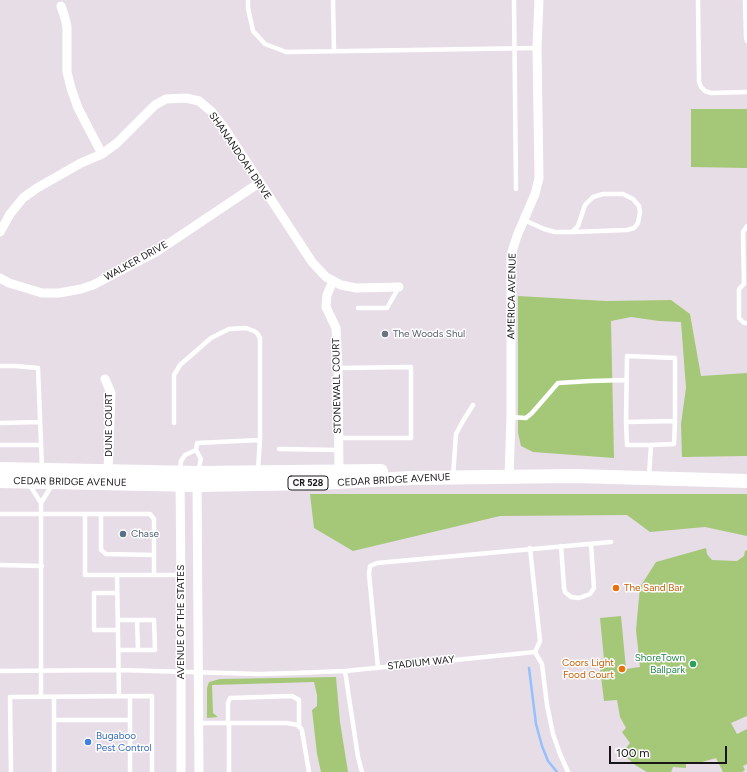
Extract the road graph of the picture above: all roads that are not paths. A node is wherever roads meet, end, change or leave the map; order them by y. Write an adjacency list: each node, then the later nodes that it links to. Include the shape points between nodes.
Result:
1 (248, 0): 11 (lane, via 253,30 265,44 286,52)
2 (333, 0): 11 (lane)
3 (514, 0): 9 (lane)
4 (539, 0): 10 (street, AMERICA AVENUE)
5 (698, 0): 12 (lane, via 701,87 711,93)
6 (745, 0): 8 (lane)
7 (61, 6): 13 (street, via 67,28 67,72 71,88 78,108)
8 (747, 41)
9 (516, 48): 10 (lane); 11 (lane); 15 (lane)
10 (538, 48): 16 (street, AMERICA AVENUE, via 539,178)
11 (334, 52)
12 (747, 92)
13 (102, 154): 14 (street, SHANANDOAH DRIVE, via 118,143 154,105 166,99 186,98 199,101 212,112); 18 (street, SHANANDOAH DRIVE, via 23,198)
14 (259, 183): 20 (street, WALKER DRIVE, via 156,252 93,285 59,293 42,293); 21 (street, SHANANDOAH DRIVE, via 312,262)
15 (516, 189)
16 (524, 220): 19 (lane, via 544,230); 31 (street, AMERICA AVENUE, via 511,255)
17 (747, 226): 22 (lane, via 743,232)
18 (0, 232)
19 (572, 232): 19 (lane, via 634,228 638,223 639,206 623,194 593,197 585,205 578,226)
20 (0, 278)
21 (333, 281): 23 (street, SHANANDOAH DRIVE, via 356,288); 27 (street, STONEWALL COURT, via 327,295 326,307 336,328)
22 (745, 284): 25 (lane, via 739,289 739,318)
23 (399, 287): 24 (lane, via 387,308)
24 (358, 308)
25 (747, 323)
26 (0, 366): 33 (lane, via 38,368)
27 (338, 368): 37 (street, STONEWALL COURT); 37 (lane, via 410,367 411,438)
28 (105, 379): 47 (street, DUNE COURT, via 111,393)
29 (626, 380): 31 (lane, via 558,383 526,418); 32 (lane, via 627,356 675,358); 34 (lane)
30 (473, 405): 52 (lane, via 456,434)
31 (511, 417): 53 (street, AMERICA AVENUE)
32 (675, 421): 34 (lane); 41 (lane, via 674,444)
33 (40, 422): 35 (lane); 40 (lane)
34 (626, 422): 41 (lane, via 626,445)
35 (0, 423)
36 (174, 423): 38 (lane, via 174,375 180,365 211,338 229,329 246,328 257,333 260,338)
37 (338, 438): 44 (street, STONEWALL COURT)
38 (260, 440): 43 (lane, via 197,443); 49 (lane)
39 (0, 445): 40 (lane)
40 (41, 445): 46 (lane)
41 (651, 445): 54 (lane)
42 (279, 449): 44 (lane)
43 (196, 450): 55 (lane, via 185,455 181,461); 56 (lane, via 202,459)
44 (339, 450): 48 (street, STONEWALL COURT)
45 (0, 469): 46 (main road)
46 (42, 470): 47 (main road)
47 (108, 471): 55 (main road)
48 (339, 471): 49 (main road); 51 (main road, via 411,471)
49 (258, 473): 56 (main road)
50 (747, 473): 57 (main road, CEDAR BRIDGE AVENUE / CR 528)
51 (437, 477): 52 (main road, CEDAR BRIDGE AVENUE / CR 528); 56 (main road, CEDAR BRIDGE AVENUE / CR 528, via 319,483)
52 (453, 477): 53 (main road, CEDAR BRIDGE AVENUE / CR 528)
53 (509, 477): 54 (main road, CEDAR BRIDGE AVENUE / CR 528)
54 (649, 477): 57 (main road, CEDAR BRIDGE AVENUE / CR 528)
55 (180, 479): 56 (main road); 61 (main road, CEDAR BRIDGE AVENUE); 76 (street, AVENUE OF THE STATES)
56 (197, 479): 90 (street, AVENUE OF THE STATES)
57 (693, 479): 58 (main road, CEDAR BRIDGE AVENUE / CR 528)
58 (747, 480)
59 (0, 481): 60 (main road, CEDAR BRIDGE AVENUE)
60 (26, 481): 61 (main road, CEDAR BRIDGE AVENUE); 62 (lane)
61 (54, 482): 62 (lane)
62 (41, 503): 64 (lane)
63 (0, 514): 64 (lane)
64 (42, 514): 65 (lane); 73 (lane)
65 (85, 514): 66 (lane); 74 (lane, via 85,575)
66 (101, 514): 71 (lane, via 101,550 106,554); 71 (lane, via 150,514 154,519)
67 (611, 542): 68 (lane)
68 (591, 544): 69 (lane); 69 (lane, via 594,588 590,594 579,598 571,597 565,592)
69 (561, 546): 70 (lane)
70 (530, 548): 83 (lane, via 540,641); 84 (lane, via 377,563 370,566)
71 (154, 555): 75 (lane)
72 (0, 565): 73 (lane)
73 (42, 566): 87 (lane)
74 (117, 575): 75 (lane); 77 (lane)
75 (154, 575): 76 (lane)
76 (181, 575): 88 (street, AVENUE OF THE STATES)
77 (117, 593): 78 (lane); 80 (lane, via 94,593 94,630)
78 (118, 620): 79 (lane); 80 (lane)
79 (137, 620): 82 (lane); 82 (lane, via 154,620 155,650)
80 (118, 630): 81 (lane)
81 (119, 650): 82 (lane); 85 (lane)
82 (138, 650)
83 (535, 652): 84 (lane, STADIUM WAY); 109 (lane, via 542,664 553,734)
84 (378, 668): 89 (lane, STADIUM WAY)
85 (119, 670): 87 (lane, STADIUM WAY); 88 (lane, STADIUM WAY); 91 (lane)
86 (0, 671): 87 (lane, STADIUM WAY)
87 (42, 671): 93 (lane)
88 (181, 671): 90 (lane, STADIUM WAY); 104 (street, AVENUE OF THE STATES)
89 (345, 671): 90 (lane, STADIUM WAY); 108 (lane)
90 (198, 673): 97 (street, AVENUE OF THE STATES)
91 (119, 696): 92 (lane); 94 (lane)
92 (130, 696): 96 (lane); 103 (lane, via 152,696)
93 (42, 697): 94 (lane); 100 (lane, via 10,697)
94 (54, 697): 95 (lane)
95 (54, 720): 96 (lane); 101 (lane)
96 (130, 720): 102 (lane)
97 (199, 723): 98 (lane); 105 (street, AVENUE OF THE STATES)
98 (229, 724): 99 (lane, via 287,723); 99 (lane, via 230,698 292,696 299,700); 106 (lane)
99 (300, 727): 107 (lane)
100 (11, 772)
101 (54, 772)
102 (130, 772)
103 (152, 772)
104 (181, 772)
105 (199, 772)
106 (229, 772)
107 (310, 772)
108 (362, 772)
109 (568, 772)

